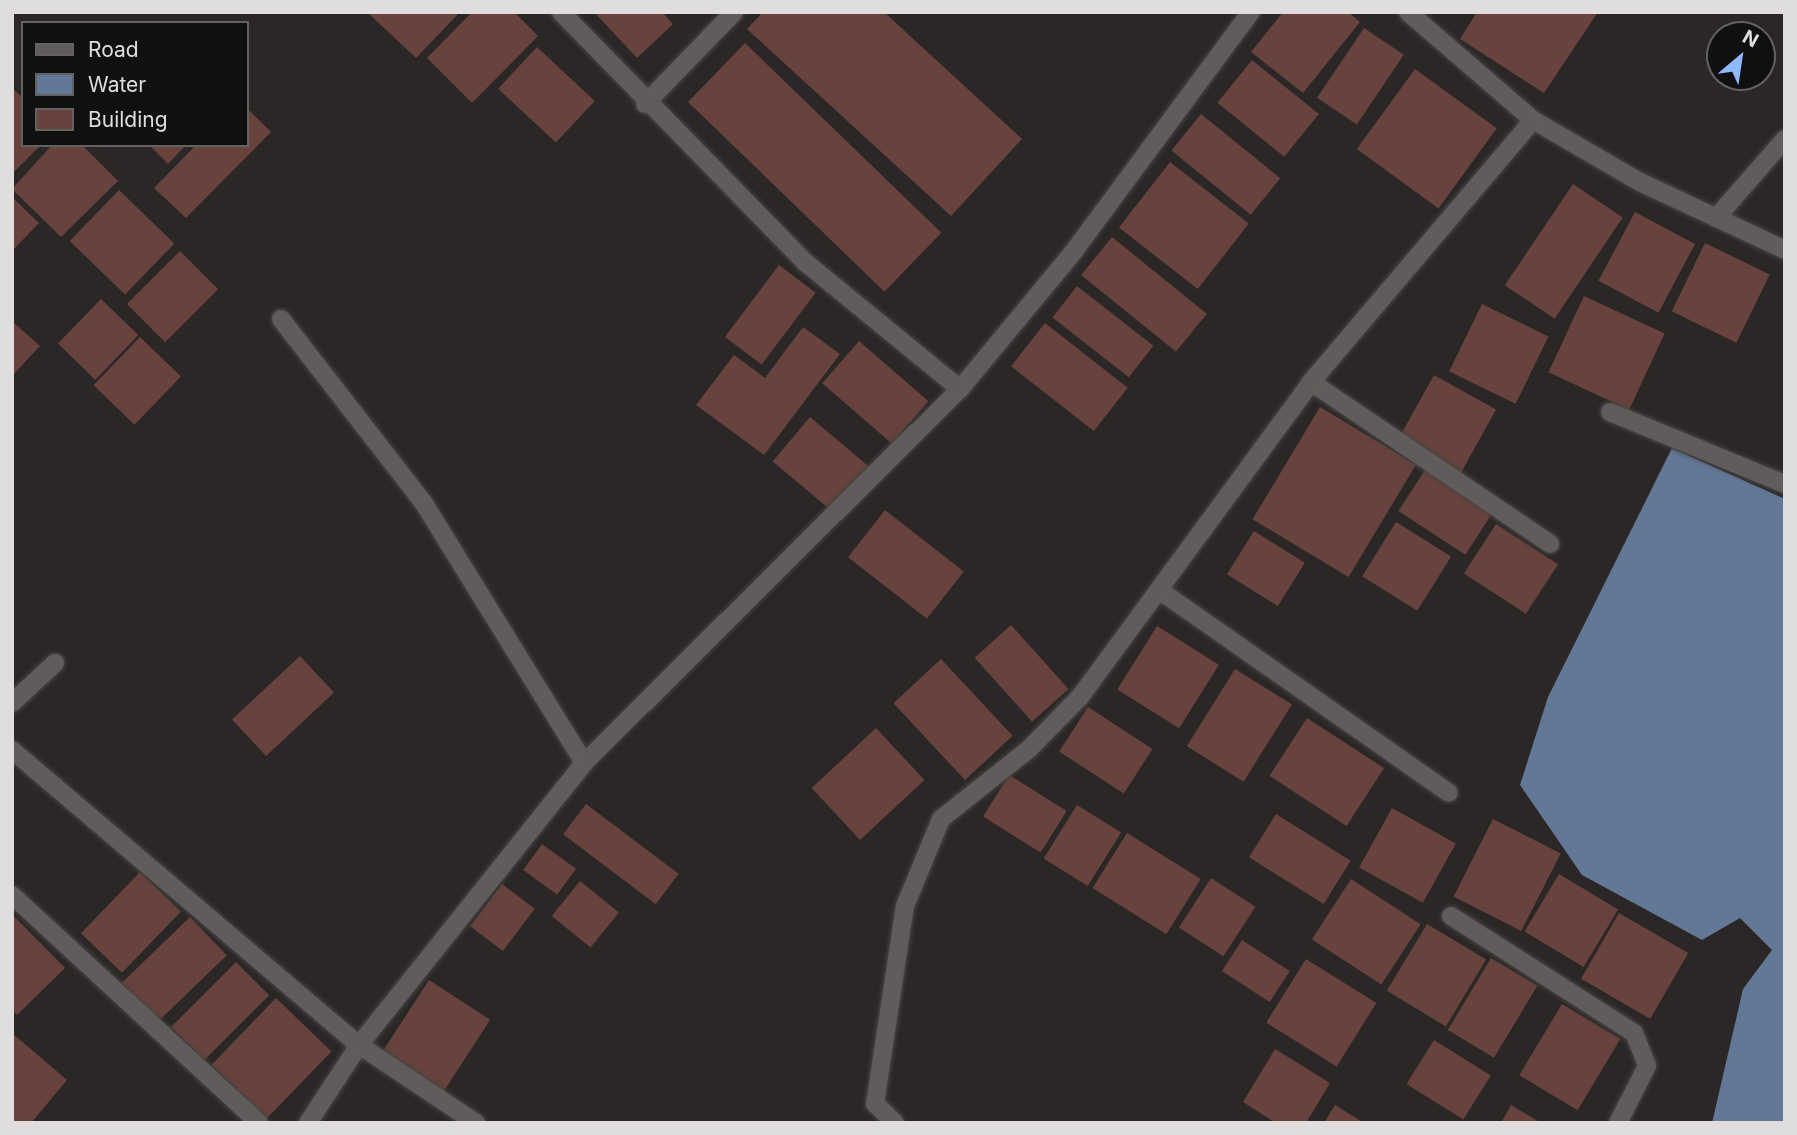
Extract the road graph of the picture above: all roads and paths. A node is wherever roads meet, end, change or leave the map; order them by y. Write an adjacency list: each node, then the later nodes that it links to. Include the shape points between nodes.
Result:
1 (561, 12): 5 (street)
2 (734, 12): 5 (street)
3 (1251, 12): 12 (street, via 1074,251)
4 (1408, 12): 6 (street)
5 (645, 104): 12 (street, via 806,263)
6 (1533, 120): 8 (street); 11 (street)
7 (1785, 139): 8 (street)
8 (1716, 218): 9 (street)
9 (1785, 250)
10 (281, 319): 20 (street, via 423,502)
11 (1311, 382): 15 (street); 16 (street)
12 (960, 389): 20 (street)
13 (1610, 412): 14 (street)
14 (1785, 484)
15 (1550, 544)
16 (1162, 592): 21 (street); 28 (street, via 1080,697 942,819 905,906 875,1104)
17 (55, 663): 18 (street)
18 (12, 703)
19 (12, 750): 24 (street)
20 (583, 763): 24 (street)
21 (1449, 793)
22 (12, 895): 25 (street)
23 (1451, 916): 29 (street, via 1634,1032 1647,1066)
24 (359, 1045): 26 (street); 27 (street)
25 (259, 1123)
26 (308, 1123)
27 (476, 1123)
28 (895, 1123)
29 (1618, 1123)

